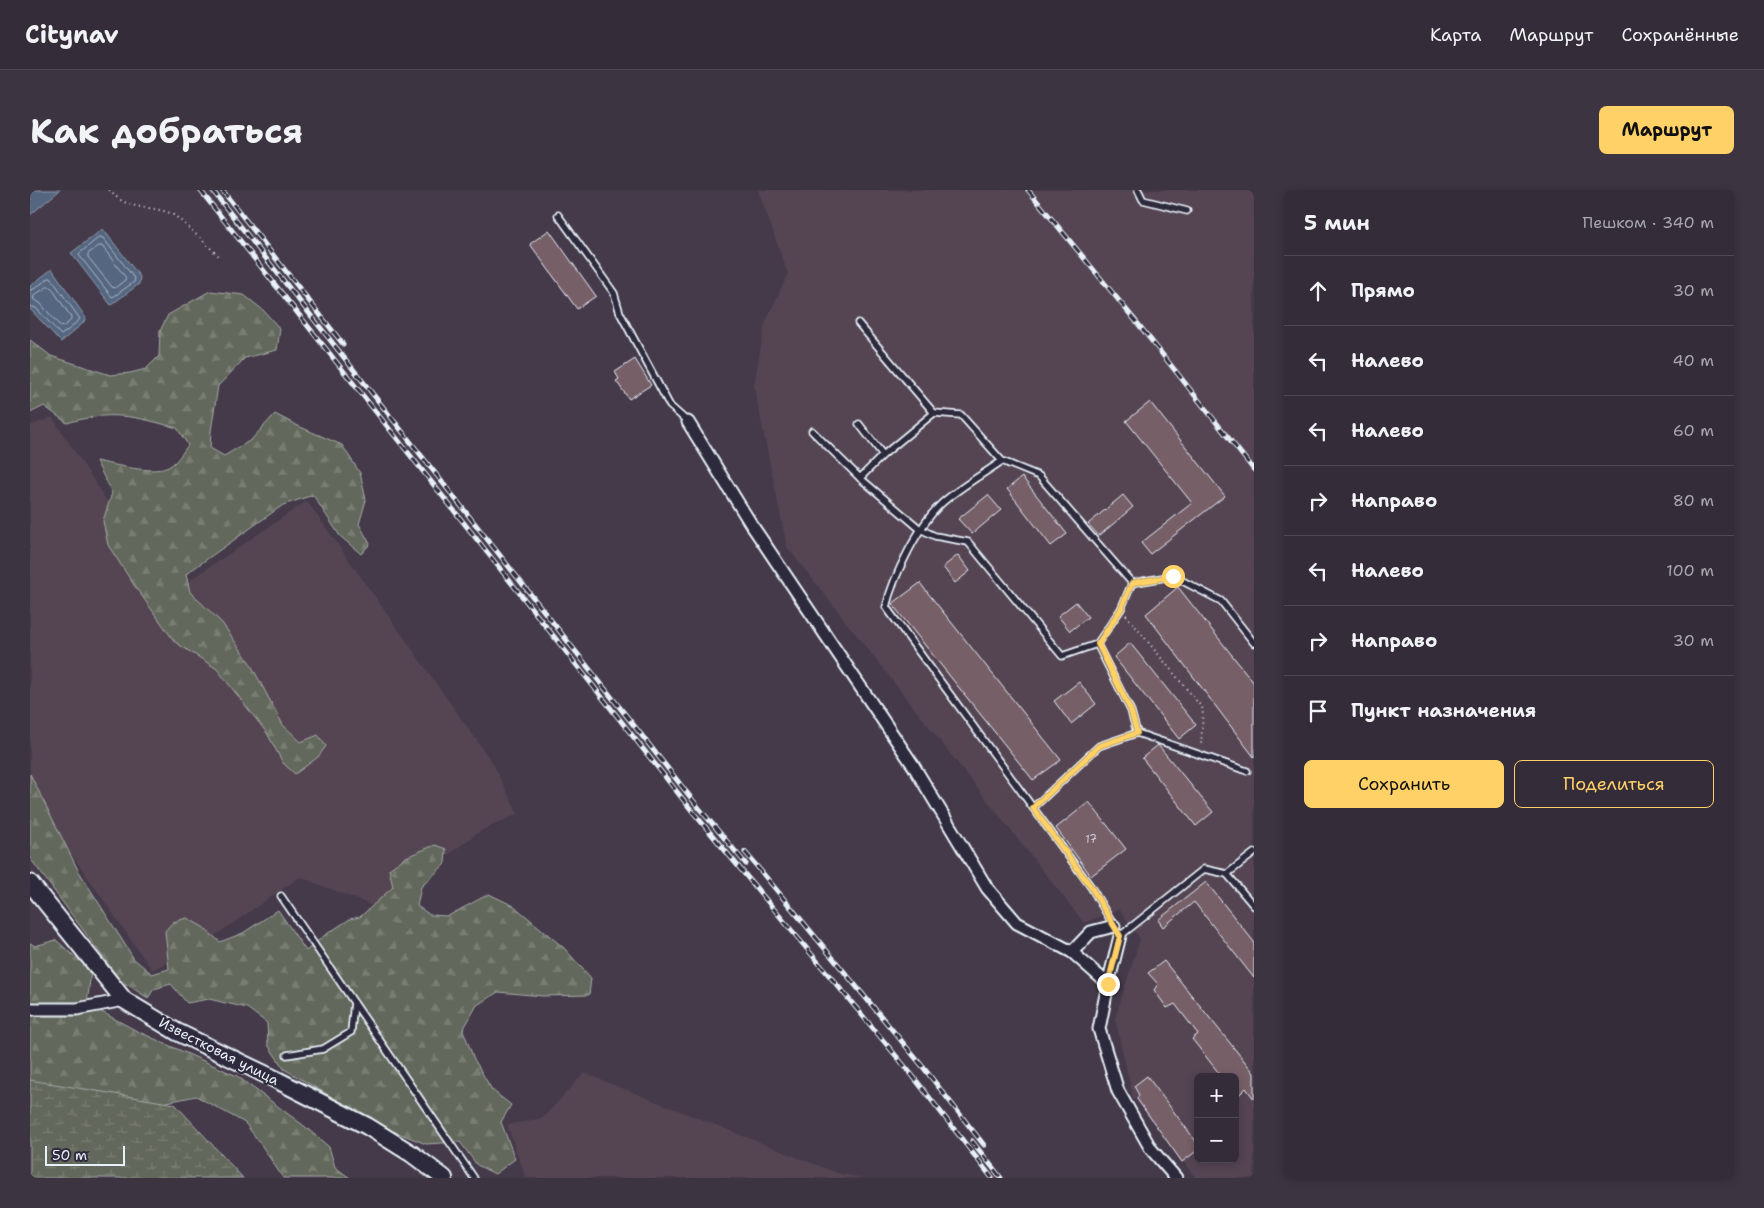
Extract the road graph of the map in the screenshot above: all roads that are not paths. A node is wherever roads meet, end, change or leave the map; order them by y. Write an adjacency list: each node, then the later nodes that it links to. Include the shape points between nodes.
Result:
1 (1138, 190): 2 (lane, via 1143,200)
2 (1187, 211)
3 (558, 215): 6 (lane, via 614,293 620,313 670,406)
4 (858, 323): 5 (lane)
5 (934, 413): 9 (lane); 10 (lane, via 961,415)
6 (688, 422): 25 (street, via 751,524 914,765 987,888 1017,923)
7 (859, 424): 9 (lane)
8 (812, 431): 11 (lane)
9 (883, 455): 11 (lane)
10 (1002, 461): 12 (lane, via 942,503); 13 (lane, via 1039,476)
11 (860, 478): 12 (lane)
12 (920, 529): 15 (lane, via 935,536 968,542 1062,656); 18 (lane, via 889,592 886,607)
13 (1132, 583): 14 (lane, via 1173,576 1221,601); 15 (lane, via 1121,609)
14 (1254, 643)
15 (1098, 644): 16 (lane, via 1131,711)
16 (1137, 733): 17 (lane); 18 (lane, via 1099,746)
17 (1247, 771)
18 (1033, 808): 24 (lane, via 1091,887)
19 (1254, 853): 20 (lane)
20 (1227, 874): 23 (lane); 24 (lane, via 1204,869)
21 (30, 883): 27 (main road, Известковая улица)
22 (281, 896): 28 (lane)
23 (1254, 906)
24 (1117, 931): 25 (street, via 1091,932); 26 (street)
25 (1072, 952): 26 (street)
26 (1108, 984): 33 (street, via 1099,1029 1118,1091 1151,1149)
27 (124, 1000): 29 (street, via 77,1009); 31 (main road, Известковая улица, via 177,1032 367,1126)
28 (354, 1003): 30 (lane, via 351,1032 323,1049); 32 (lane)
29 (30, 1009)
30 (287, 1055)
31 (444, 1178)
32 (474, 1178)
33 (1176, 1178)

